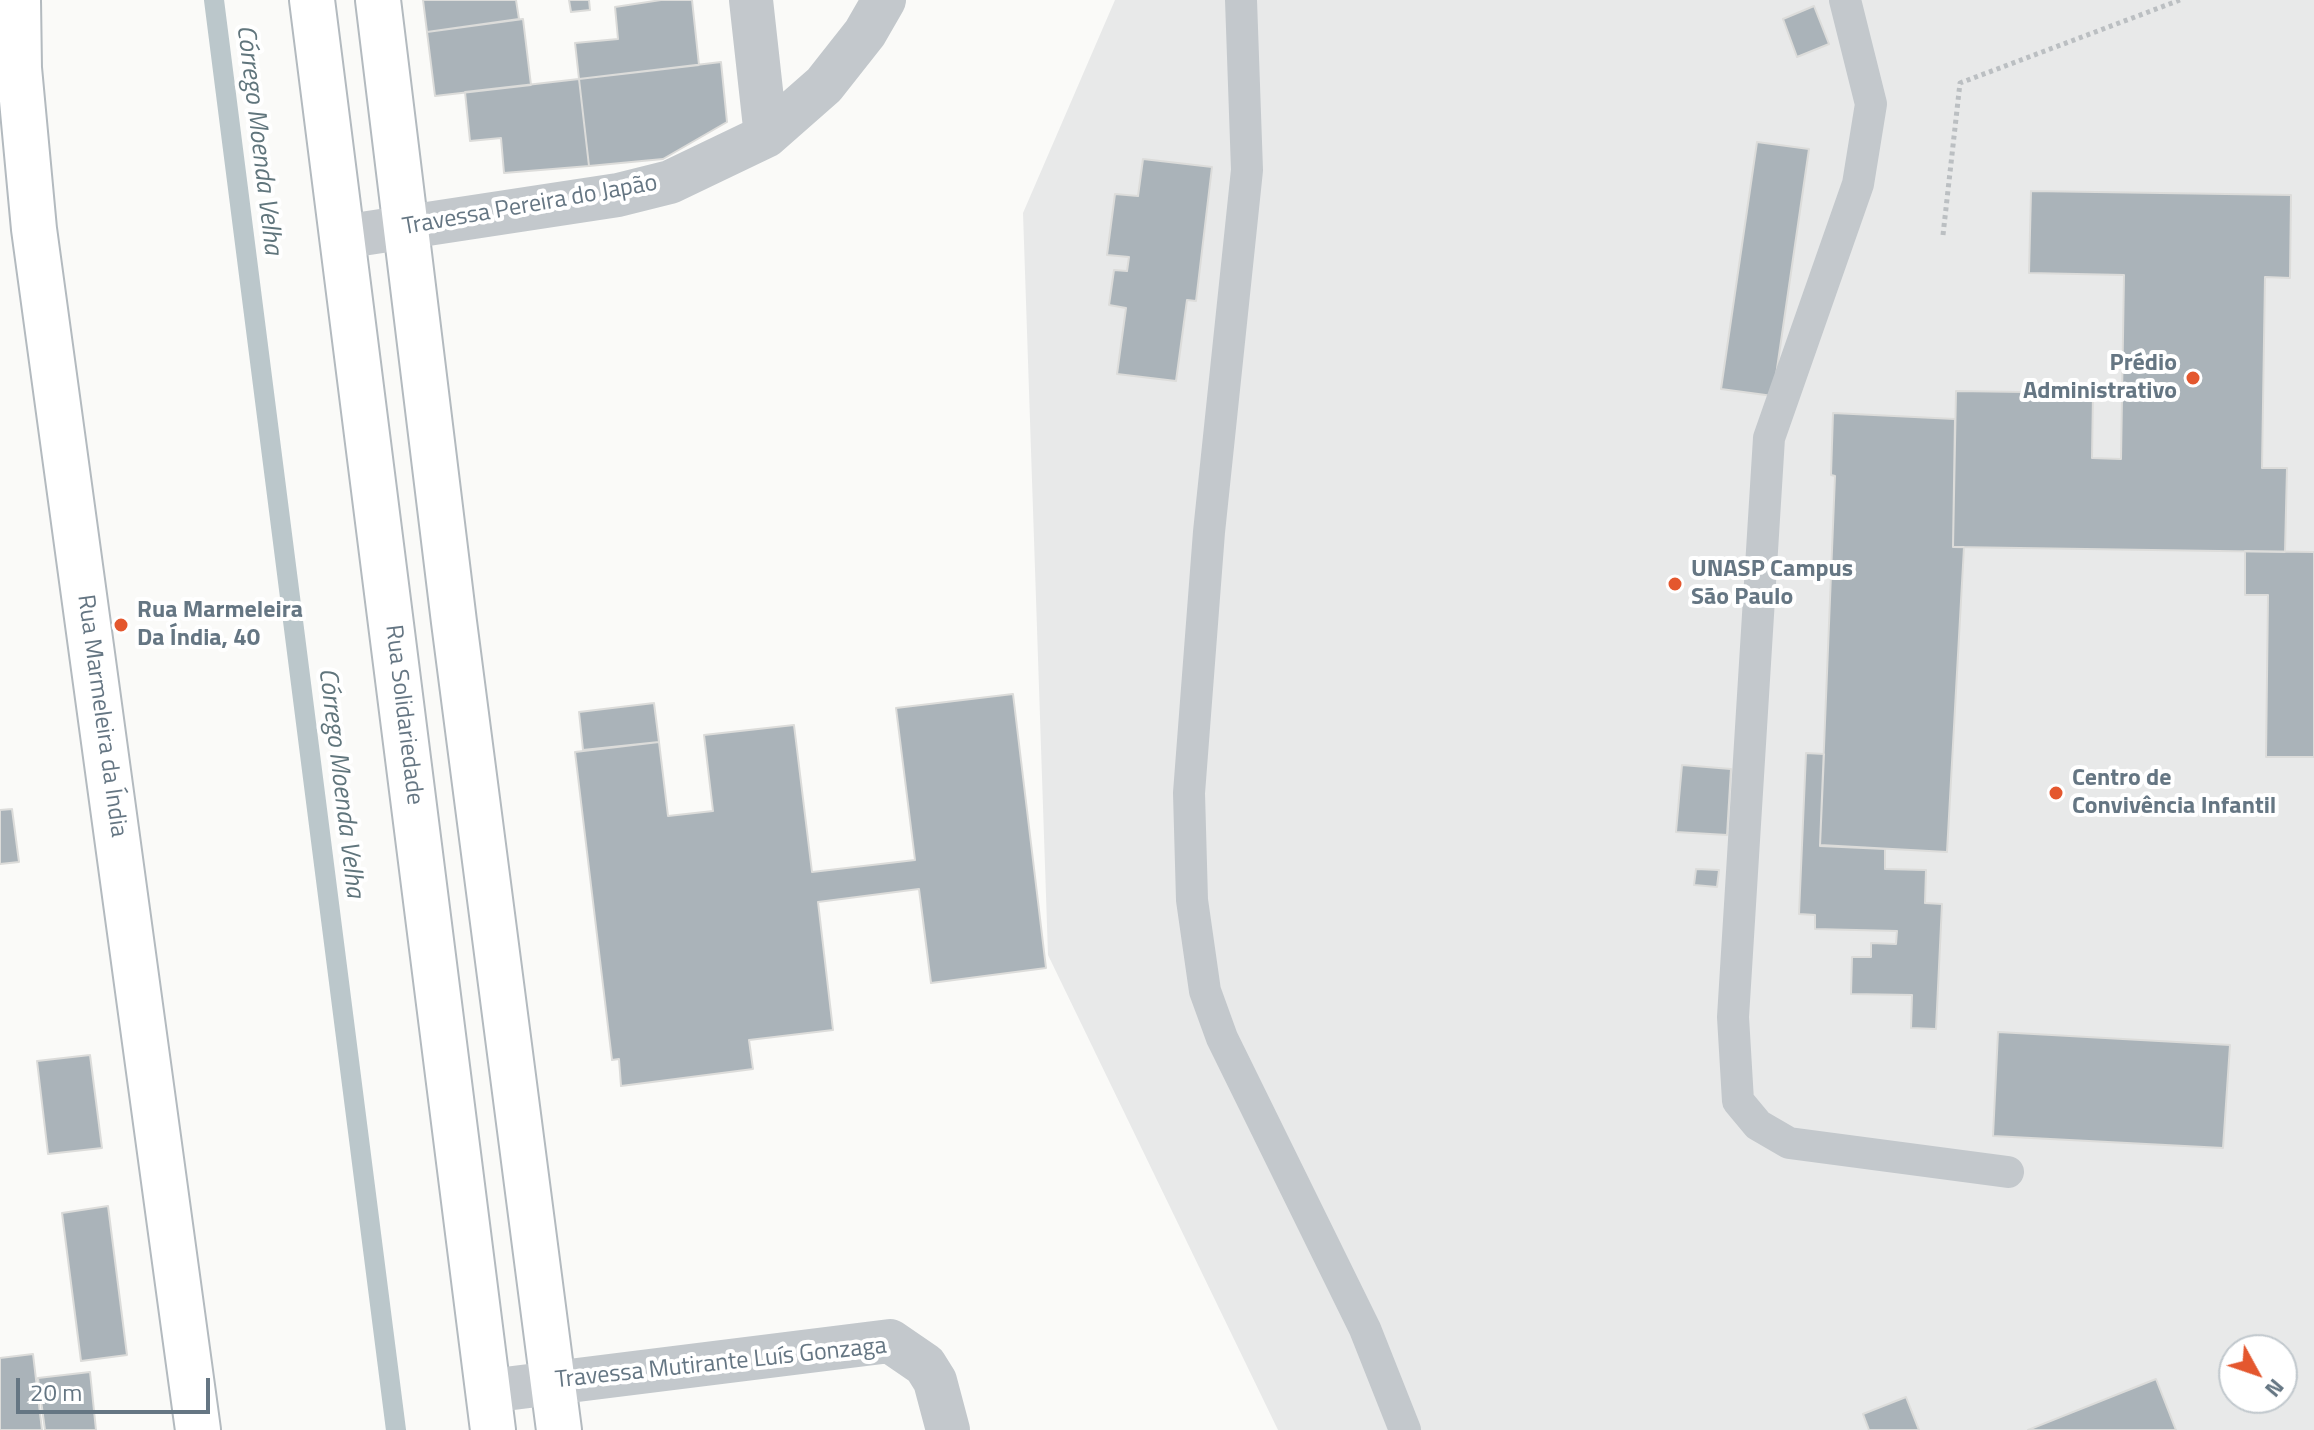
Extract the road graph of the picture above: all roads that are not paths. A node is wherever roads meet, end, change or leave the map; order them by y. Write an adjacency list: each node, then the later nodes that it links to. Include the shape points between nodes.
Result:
1 (18, 0): 14 (main road, Rua Marmeleira da Índia, via 34,229)
2 (312, 0): 10 (main road, Rua Solidariedade)
3 (378, 0): 9 (main road)
4 (751, 0): 8 (street)
5 (884, 0): 8 (street, Travessa Pereira do Japão, via 824,85)
6 (1241, 0): 17 (lane, via 1247,170 1191,762 1192,900 1205,991 1222,1038 1365,1329)
7 (1845, 0): 11 (lane, via 1871,104 1858,184 1769,438 1733,1017 1738,1101 1758,1125 1789,1143)
8 (766, 136): 9 (street, Travessa Pereira do Japão, via 670,182)
9 (407, 228): 10 (street, Travessa Pereira do Japão); 12 (main road)
10 (342, 237): 13 (main road, Rua Solidariedade)
11 (2008, 1172)
12 (553, 1381): 13 (street, Travessa Mutirante Luís Gonzaga); 15 (main road); 16 (street, Travessa Mutirante Luís Gonzaga, via 890,1341 925,1365 935,1381)
13 (491, 1410)
14 (198, 1430)
15 (559, 1430)
16 (948, 1430)
17 (1405, 1430)

